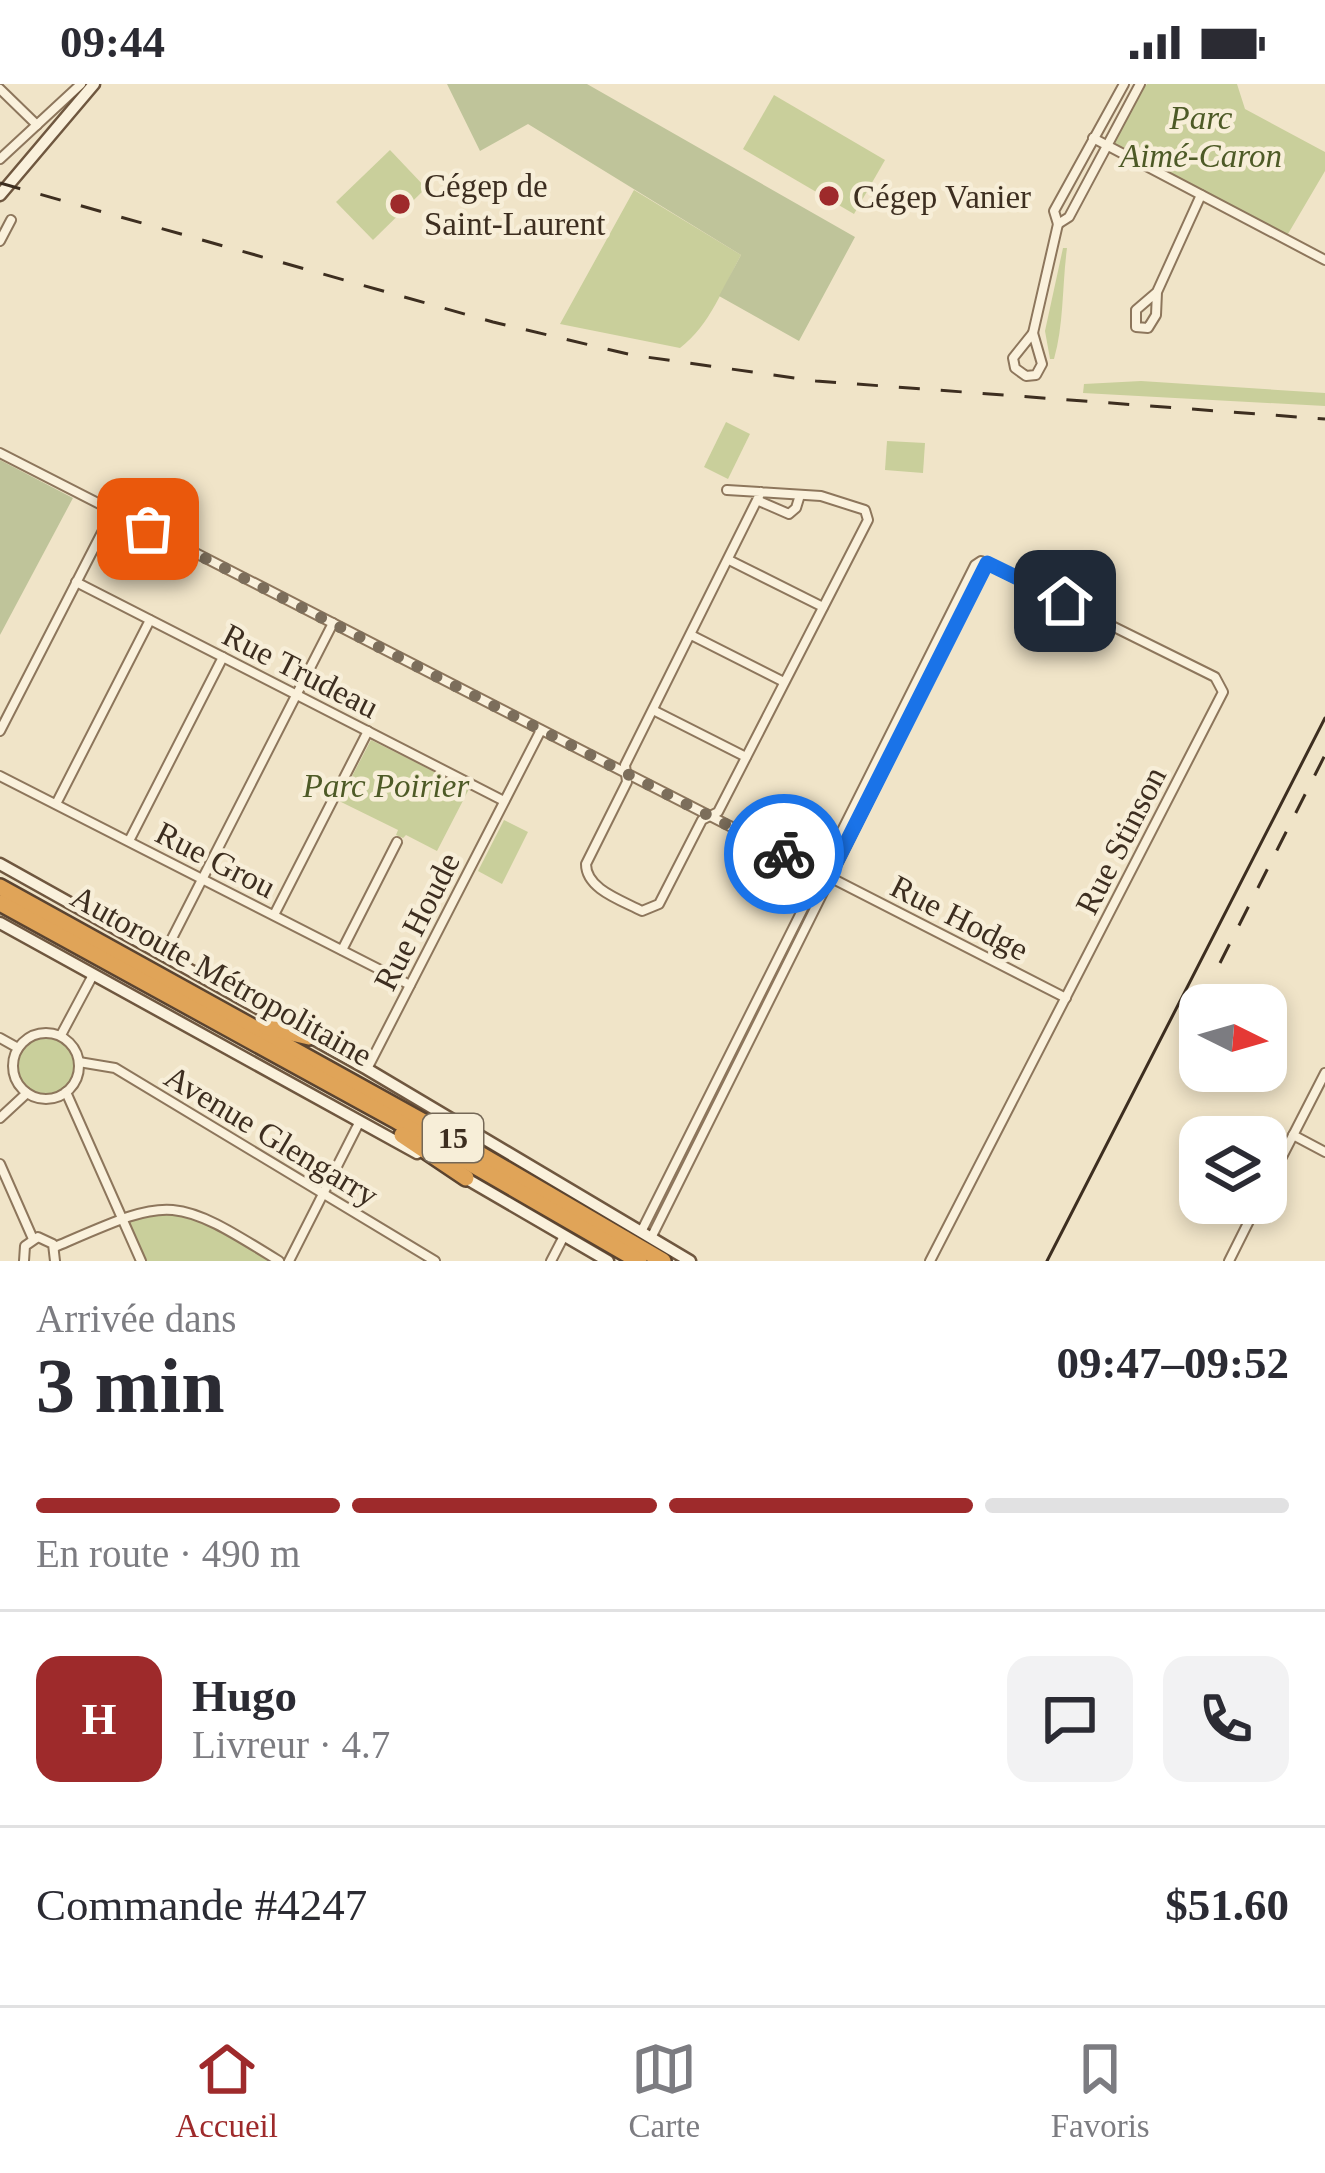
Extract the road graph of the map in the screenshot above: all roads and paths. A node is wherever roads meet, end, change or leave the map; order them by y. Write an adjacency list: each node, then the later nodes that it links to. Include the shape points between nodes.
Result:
1 (81, 84): 6 (street)
2 (94, 84): 10 (main road)
3 (1124, 84): 7 (street)
4 (1140, 84): 8 (street)
5 (0, 89): 6 (street)
6 (37, 124): 9 (street)
7 (1093, 138): 8 (street); 13 (street, via 1054,211)
8 (1107, 146): 11 (street); 13 (street)
9 (0, 159)
10 (0, 195)
11 (1201, 195): 15 (street); 16 (street)
12 (11, 220): 14 (street)
13 (1058, 224): 17 (street)
14 (0, 241)
15 (1325, 260)
16 (1156, 292): 16 (street, via 1136,310 1136,327 1154,322)
17 (1034, 333): 17 (street, via 1013,358 1026,376 1043,362)
18 (0, 453): 22 (street, Rue Hodge)
19 (727, 490): 21 (street)
20 (800, 495): 21 (street); 21 (street, via 789,514); 25 (street, via 840,500 868,515)
21 (760, 496): 23 (street)
22 (113, 511): 24 (street); 27 (street, Rue Hodge)
23 (729, 560): 25 (street); 28 (street)
24 (76, 582): 26 (street, Rue Trudeau); 34 (street)
25 (823, 607): 30 (street)
26 (150, 620): 29 (street, Rue Trudeau); 40 (street)
27 (333, 623): 31 (street); 33 (street, Rue Hodge)
28 (691, 635): 30 (street); 32 (street)
29 (223, 657): 31 (street, Rue Trudeau); 42 (street)
30 (784, 682): 36 (street)
31 (297, 695): 35 (street, Rue Trudeau); 46 (street)
32 (653, 710): 36 (street); 37 (street)
33 (541, 730): 37 (street, Rue Hodge); 39 (street, Rue Houde)
34 (0, 731)
35 (368, 731): 39 (street, Rue Trudeau); 49 (street)
36 (746, 758): 41 (street)
37 (626, 773): 41 (street, Rue Hodge); 41 (street, via 585,872 637,909 659,904)
38 (0, 776): 40 (street, Rue Grou)
39 (504, 800): 54 (street, Rue Houde)
40 (56, 804): 42 (street, Rue Grou)
41 (710, 816): 45 (street, Rue Hodge)
42 (129, 841): 46 (street, Rue Grou)
43 (397, 842): 51 (street)
44 (0, 864): 52 (main road)
45 (825, 875): 55 (street, Rue Hodge); 55 (street, Rue Stinson, via 982,562 1209,674 1222,686 1220,699); 77 (street)
46 (202, 879): 49 (street, Rue Grou); 52 (street)
47 (0, 886): 56 (highway, Autoroute Métropolitaine / 15)
48 (0, 903): 66 (highway, Autoroute Métropolitaine / 15)
49 (274, 915): 51 (street, Rue Grou)
50 (0, 923): 53 (main road)
51 (342, 950): 54 (street, Rue Grou)
52 (164, 956): 58 (main road)
53 (93, 975): 57 (street); 68 (main road)
54 (410, 985): 62 (street, Rue Houde)
55 (1066, 998): 92 (street, Rue Stinson)
56 (240, 1020): 58 (highway); 91 (highway, Autoroute Métropolitaine / 15)
57 (61, 1035): 60 (street, via 34,1034); 61 (street)
58 (309, 1037): 62 (main road)
59 (0, 1038): 60 (street)
60 (18, 1048): 65 (street, via 15,1077)
61 (80, 1062): 64 (street); 74 (street, Avenue Glengarry, via 115,1068)
62 (367, 1070): 77 (main road)
63 (1325, 1073): 69 (street)
64 (66, 1092): 65 (street, via 50,1099); 75 (street)
65 (27, 1093): 67 (street)
66 (352, 1098): 73 (highway); 90 (highway, Autoroute Métropolitaine / 15)
67 (0, 1118)
68 (360, 1121): 73 (main road); 74 (street)
69 (1293, 1136): 70 (street); 71 (street)
70 (1287, 1148)
71 (1325, 1152)
72 (0, 1164): 79 (street)
73 (466, 1178): 78 (main road)
74 (322, 1193): 86 (street); 87 (street, Avenue Glengarry)
75 (122, 1218): 80 (street); 84 (street); 85 (street, via 160,1207 188,1210)
76 (1248, 1224): 93 (street)
77 (647, 1233): 81 (main road)
78 (564, 1236): 88 (street); 89 (main road)
79 (32, 1239): 80 (street); 82 (street)
80 (55, 1247): 83 (street)
81 (690, 1260)
82 (23, 1261)
83 (56, 1261)
84 (141, 1261)
85 (279, 1261)
86 (289, 1261)
87 (435, 1261)
88 (551, 1261)
89 (608, 1261)
90 (639, 1261)
91 (663, 1261)
92 (930, 1261)
93 (1229, 1261)

